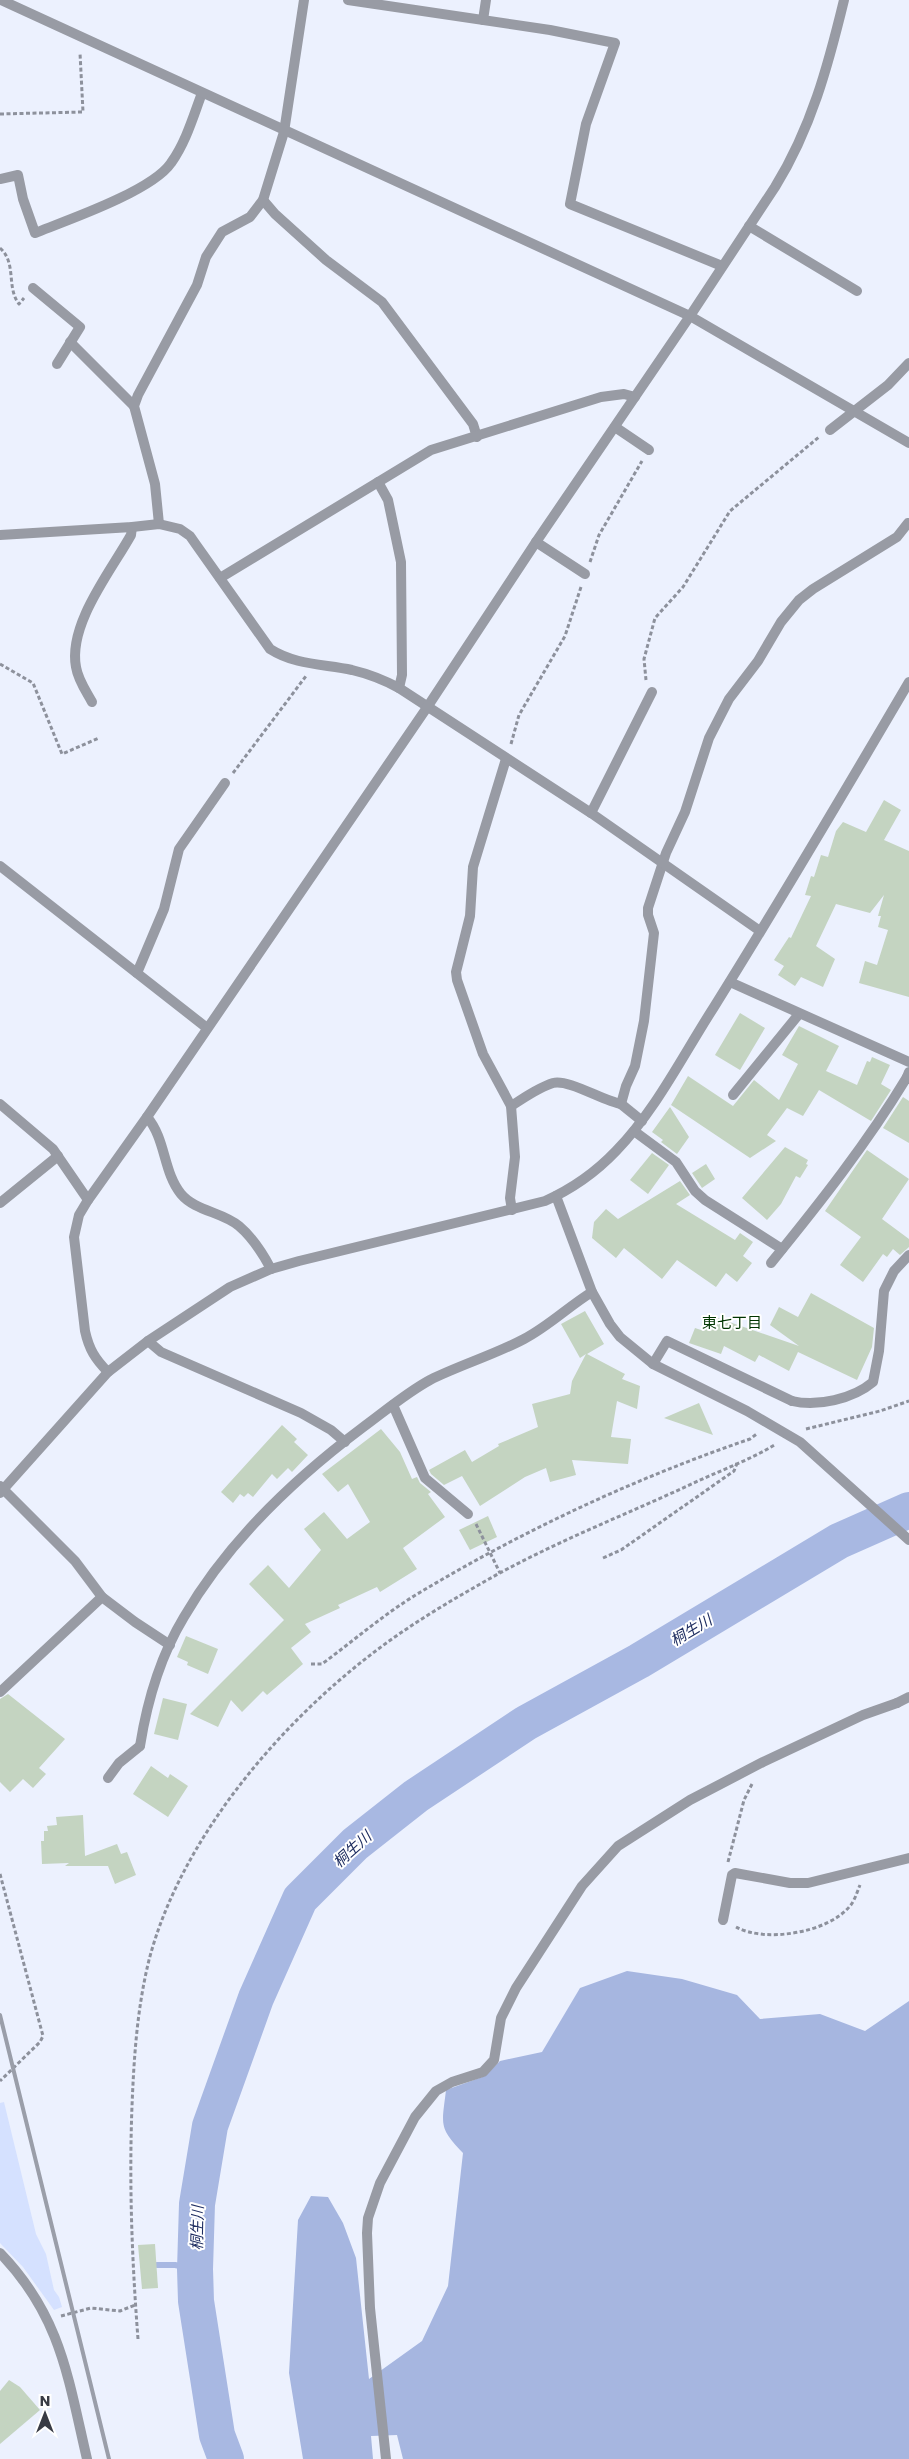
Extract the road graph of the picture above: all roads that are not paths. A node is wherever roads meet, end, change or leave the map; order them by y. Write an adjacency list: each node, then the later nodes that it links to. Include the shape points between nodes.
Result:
1 (0, 0): 7 (street)
2 (304, 0): 8 (street)
3 (348, 0): 6 (street)
4 (486, 0): 6 (street)
5 (844, 0): 11 (street, via 812,116 788,166)
6 (483, 20): 12 (street, via 615,43 586,124 570,204)
7 (202, 93): 8 (street); 9 (street, via 185,140 170,165 134,190 97,209 35,232 18,175)
8 (284, 132): 10 (street); 15 (street)
9 (0, 179)
10 (263, 200): 20 (street, via 250,217 222,232 206,257 197,285); 24 (street, via 326,260 382,302 473,424)
11 (750, 226): 12 (street); 14 (street)
12 (722, 266): 15 (street)
13 (33, 288): 16 (street, via 80,327)
14 (857, 291)
15 (690, 316): 19 (street); 21 (street)
16 (70, 342): 18 (street); 20 (street)
17 (909, 363): 21 (street, via 888,385)
18 (57, 364)
19 (635, 398): 22 (street); 24 (street, via 624,394 601,397)
20 (134, 406): 29 (street, via 155,484)
21 (854, 410): 23 (street); 25 (street)
22 (615, 427): 26 (street); 32 (street)
23 (830, 430)
24 (478, 437): 27 (street, via 431,450)
25 (909, 443)
26 (649, 450)
27 (378, 482): 34 (street); 36 (street, via 388,500 401,562 402,675)
28 (908, 523): 43 (street, via 897,537 812,589 781,622 721,713)
29 (159, 524): 30 (street); 34 (street, via 180,529 190,536)
30 (132, 527): 31 (street); 38 (street, via 129,540 94,596 76,640 76,669)
31 (0, 535)
32 (536, 542): 33 (street); 39 (street)
33 (585, 574)
34 (220, 578): 36 (street, via 270,649 280,656 311,665 368,674)
35 (909, 682): 45 (street)
36 (399, 688): 39 (street)
37 (652, 692): 42 (street)
38 (92, 702)
39 (428, 706): 40 (street); 49 (street)
40 (506, 759): 42 (street); 55 (street, via 473,867 470,916 456,972 482,1054)
41 (225, 784): 46 (street, via 179,849 164,909)
42 (591, 813): 43 (street)
43 (662, 864): 45 (street); 54 (street, via 648,908 654,934 642,1038)
44 (0, 866): 46 (street)
45 (760, 931): 47 (street)
46 (137, 973): 49 (street)
47 (730, 982): 48 (street); 57 (street)
48 (799, 1014): 50 (street); 52 (street)
49 (207, 1028): 56 (street)
50 (909, 1062)
51 (908, 1076): 64 (street)
52 (733, 1095)
53 (0, 1104): 59 (street, via 40,1136)
54 (621, 1104): 55 (street, via 555,1083); 57 (street)
55 (511, 1106): 63 (street, via 515,1157 510,1198)
56 (147, 1117): 61 (street); 67 (street, via 156,1127 176,1186 183,1196 238,1225)
57 (642, 1121): 58 (street)
58 (634, 1131): 60 (street, via 598,1168); 64 (street, via 676,1162 705,1200)
59 (58, 1156): 61 (street); 62 (street)
60 (556, 1196): 63 (street); 68 (street)
61 (88, 1200): 71 (street, via 79,1215 74,1237 88,1346 94,1358)
62 (0, 1204)
63 (512, 1210): 67 (street)
64 (782, 1249): 66 (street)
65 (909, 1255): 70 (street, via 894,1271 884,1291 873,1382 854,1394 834,1399 792,1401 667,1341)
66 (771, 1263)
67 (271, 1269): 69 (street, via 230,1286)
68 (592, 1292): 70 (street, via 620,1337); 72 (street, via 524,1340 430,1380)
69 (148, 1341): 71 (street); 73 (street, via 161,1352 302,1413)
70 (653, 1364): 76 (street, via 800,1442)
71 (108, 1372): 74 (street)
72 (393, 1405): 73 (street); 75 (street, via 425,1478)
73 (345, 1442): 78 (street, via 291,1489 221,1563 183,1618)
74 (1, 1490): 77 (street, via 74,1561)
75 (468, 1514)
76 (909, 1540)
77 (102, 1597): 78 (street); 79 (street)
78 (170, 1645): 81 (street, via 150,1702 140,1746)
79 (0, 1692)
80 (909, 1698): 86 (street, via 863,1715 763,1762 690,1800 618,1846 582,1886 520,1981 500,2018 494,2060 483,2072 436,2091 415,2116 380,2183 370,2210 367,2233 370,2308)
81 (108, 1778)
82 (909, 1858): 83 (street, via 808,1883 735,1873)
83 (723, 1920)
84 (0, 2253): 85 (street, via 26,2284 50,2323 62,2355)
85 (87, 2459)
86 (386, 2459)

